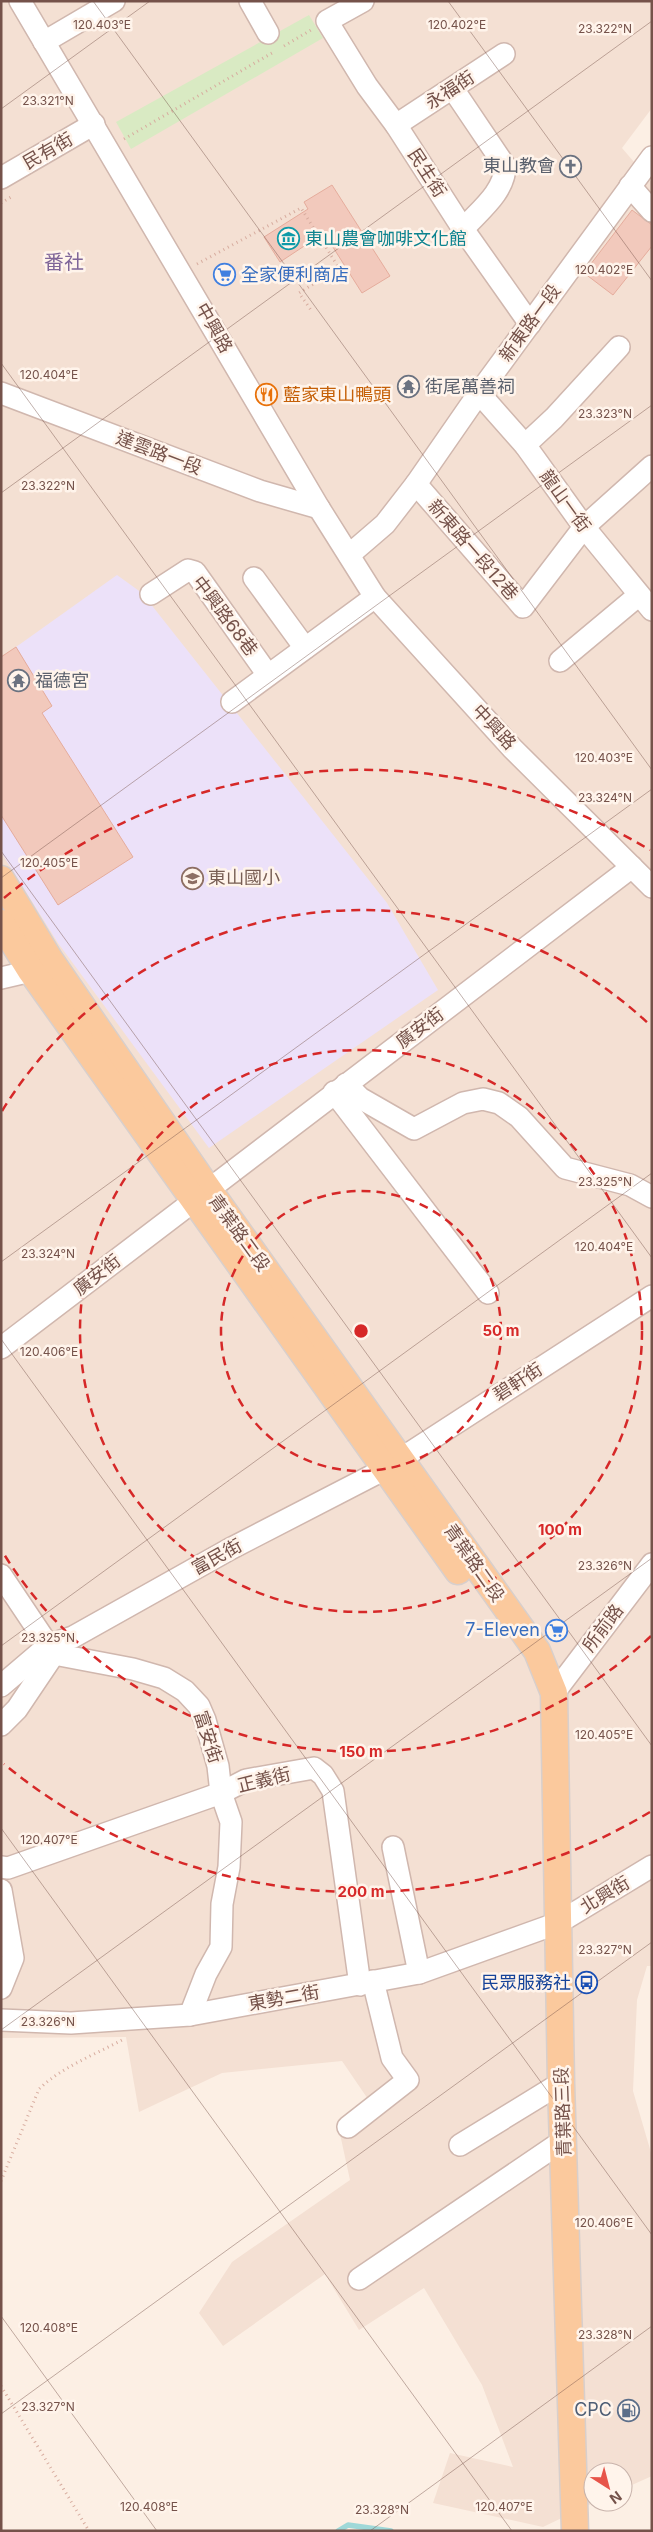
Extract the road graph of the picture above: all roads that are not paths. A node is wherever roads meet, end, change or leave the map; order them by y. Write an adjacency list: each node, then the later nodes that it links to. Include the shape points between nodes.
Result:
1 (20, 1): 6 (street, 中興路)
2 (114, 1): 6 (street)
3 (250, 1): 5 (street)
4 (363, 1): 10 (street, 民生街, via 326,21)
5 (268, 33)
6 (44, 42): 9 (street, 中興路)
7 (504, 54): 8 (street, 永福街)
8 (453, 89): 10 (street, 永福街); 15 (street, via 505,166 501,187)
9 (94, 124): 12 (street, 民有街); 23 (street, 中興路)
10 (396, 125): 15 (street, 民生街)
11 (652, 157): 13 (street, 新東路一段)
12 (1, 178)
13 (630, 186): 14 (street); 16 (street, 新東路一段)
14 (652, 211)
15 (463, 229): 16 (street, 民生街)
16 (530, 324): 18 (street, 新東路一段)
17 (619, 348): 20 (street)
18 (478, 392): 20 (street, 龍山一街); 22 (street, 新東路一段)
19 (1, 393): 23 (street, 達雲路一段, via 260,491)
20 (525, 445): 24 (street, 龍山一街)
21 (652, 466): 24 (street)
22 (416, 484): 24 (street, 新東路一段12巷, via 522,607); 25 (street, 新東路一段, via 385,524)
23 (319, 508): 25 (street, 中興路)
24 (584, 527): 29 (street, 龍山一街)
25 (349, 555): 28 (street, 中興路)
26 (254, 578): 30 (street)
27 (151, 594): 32 (street, 中興路68巷, via 188,570 195,572)
28 (375, 597): 30 (street); 34 (street, 中興路, via 512,748)
29 (646, 602): 31 (street)
30 (305, 648): 32 (street)
31 (560, 661)
32 (268, 675): 33 (street)
33 (232, 702)
34 (645, 877): 39 (street, 廣安街, via 564,920)
35 (1, 879): 37 (main road, 青葉路二段)
36 (1, 923): 37 (main road, 青葉路二段)
37 (40, 966): 38 (street); 40 (main road, 青葉路二段)
38 (1, 978)
39 (340, 1088): 40 (street, 廣安街); 41 (street, via 414,1129 463,1103 483,1099 500,1103 519,1117 566,1168 630,1185); 42 (street)
40 (201, 1195): 44 (street, 廣安街); 45 (main road, 青葉路二段)
41 (652, 1197)
42 (488, 1293)
43 (652, 1296): 45 (street, 碧軒街)
44 (1, 1348)
45 (393, 1463): 50 (street, 富民街); 52 (main road, 青葉路二段, via 537,1651)
46 (652, 1564): 52 (street, 所前路)
47 (1, 1575): 49 (street)
48 (1, 1605): 49 (street)
49 (22, 1608): 50 (street)
50 (52, 1650): 51 (street); 53 (street, via 17,1709); 54 (street, 富安街, via 164,1678 185,1691 199,1706 205,1720 218,1766)
51 (1, 1686)
52 (554, 1693): 59 (main road, 青葉路三段)
53 (1, 1726)
54 (220, 1792): 57 (street, 正義街, via 8,1868); 61 (street, 正義街, via 246,1780 314,1768 323,1775 333,1791); 63 (street, 富安街, via 231,1822 221,1947 206,1974)
55 (393, 1847): 60 (street)
56 (652, 1866): 59 (street, 北興街)
57 (1, 1867)
58 (1, 1890): 62 (street, via 13,1958)
59 (558, 1923): 60 (street, 東勢二街); 65 (main road, 青葉路三段)
60 (419, 1972): 61 (street, 東勢二街)
61 (366, 1983): 63 (street, 東勢二街); 66 (street, 正義街, via 392,2058 408,2080)
62 (1, 1988)
63 (190, 2016): 64 (street, 東勢二街, via 71,2023)
64 (1, 2020)
65 (562, 2083): 67 (main road, 青葉路三段); 68 (street)
66 (348, 2127)
67 (564, 2140): 69 (street); 70 (main road, 青葉路三段)
68 (460, 2144)
69 (359, 2280)
70 (576, 2531)

